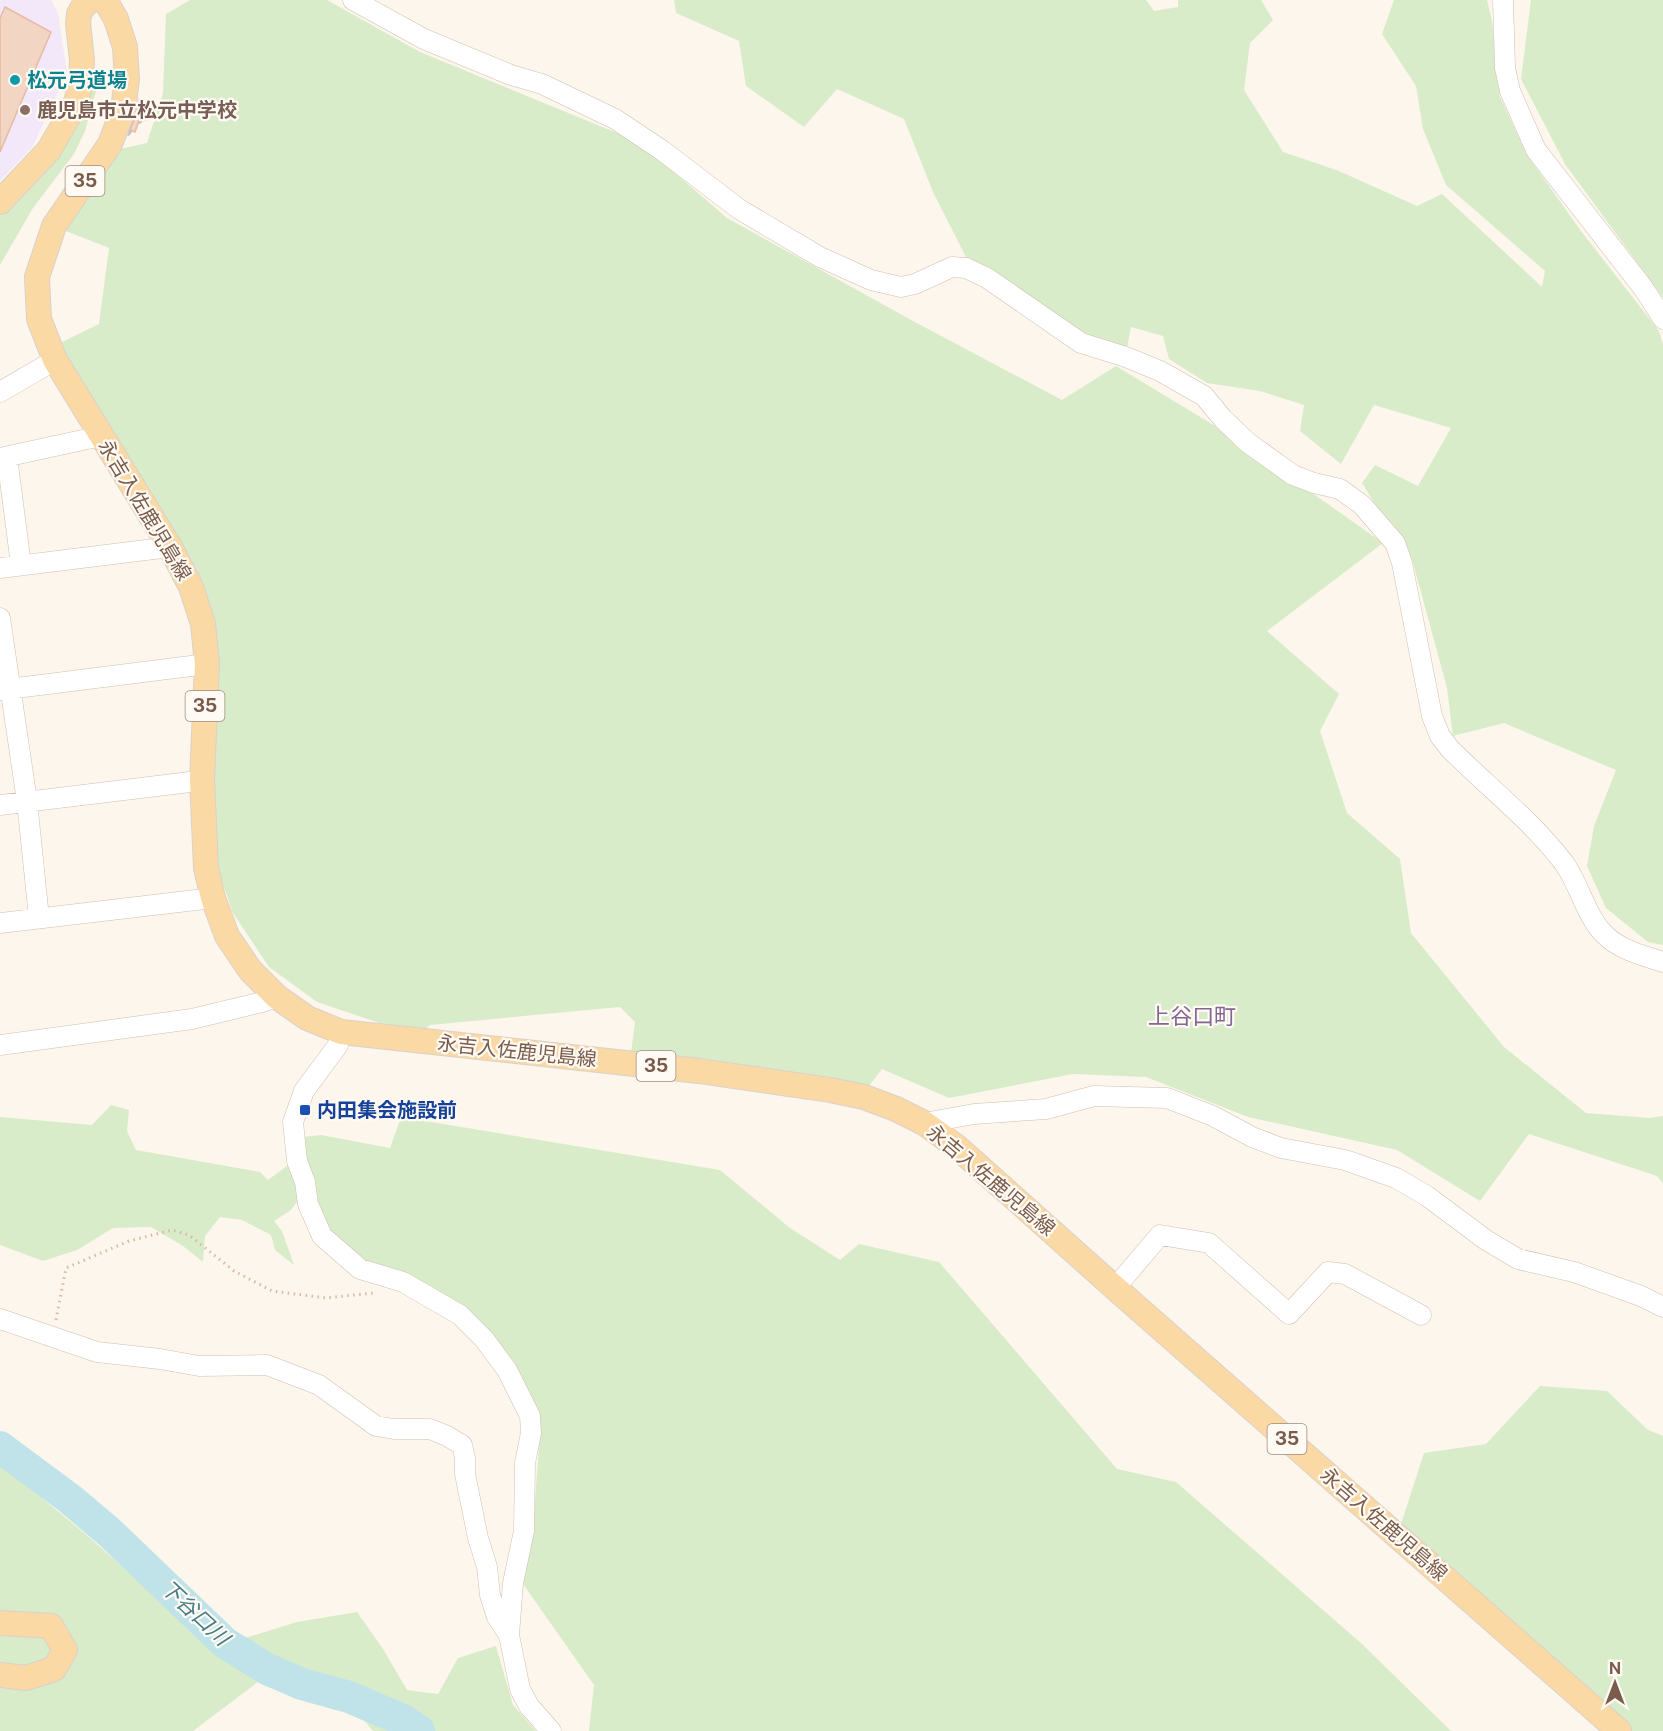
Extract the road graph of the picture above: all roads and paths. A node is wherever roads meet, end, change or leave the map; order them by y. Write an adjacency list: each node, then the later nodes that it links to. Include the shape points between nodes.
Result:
1 (91, 0): 5 (main road, via 79,14 81,84 75,105 49,150)
2 (105, 0): 7 (main road, 永吉入佐鹿児島線 / 35, via 125,47 127,79 123,110 110,144 54,226 37,277 39,319)
3 (353, 0): 23 (street, via 424,39 542,84 615,119 739,209 820,257 871,280 901,287 952,267 966,268 987,278 1081,343 1160,371 1204,396 1247,442 1293,475 1341,489 1362,505 1395,543 1432,716 1440,736 1546,842 1565,865 1605,935 1622,947)
4 (1503, 0): 6 (street, via 1505,68 1510,91 1536,150)
5 (0, 202)
6 (1663, 319)
7 (55, 360): 8 (street); 9 (main road, 永吉入佐鹿児島線 / 35)
8 (0, 392)
9 (101, 436): 10 (street); 11 (main road, 永吉入佐鹿児島線 / 35)
10 (4, 458): 12 (street)
11 (170, 548): 12 (street); 15 (main road, 永吉入佐鹿児島線 / 35, via 191,587 203,624)
12 (21, 565): 13 (street)
13 (0, 568)
14 (0, 618): 16 (street)
15 (207, 664): 16 (street); 17 (main road, 永吉入佐鹿児島線 / 35)
16 (5, 689): 18 (street)
17 (202, 780): 18 (street); 20 (main road, 永吉入佐鹿児島線 / 35, via 206,868)
18 (27, 801): 19 (street); 21 (street)
19 (0, 804)
20 (213, 898): 21 (street); 24 (main road, 永吉入佐鹿児島線 / 35, via 233,945 250,970)
21 (39, 918): 22 (street)
22 (0, 923)
23 (1663, 962)
24 (277, 997): 25 (main road, 永吉入佐鹿児島線 / 35, via 307,1018); 26 (street, via 192,1019)
25 (341, 1032): 27 (main road, 永吉入佐鹿児島線 / 35, via 699,1071 830,1090 864,1097); 28 (street, via 338,1045 304,1091 293,1122 297,1161 308,1204 322,1236 360,1269)
26 (0, 1045)
27 (924, 1123): 29 (main road, 永吉入佐鹿児島線 / 35, via 957,1147); 30 (street, via 974,1114 1046,1109 1094,1096 1167,1098 1281,1148 1346,1160 1396,1178 1518,1259 1574,1272)
28 (407, 1285): 33 (path, via 326,1299 272,1291 234,1271 189,1235 172,1230 129,1241 66,1268); 35 (street, via 460,1315 484,1339 507,1370 530,1416 524,1532 513,1583)
29 (1115, 1288): 31 (street, via 1160,1235 1209,1244 1289,1314 1328,1272 1345,1274); 38 (main road, 永吉入佐鹿児島線 / 35)
30 (1663, 1307)
31 (1421, 1315)
32 (0, 1318): 33 (street)
33 (53, 1337): 35 (street, via 97,1352 199,1366 267,1365 320,1385 376,1426 430,1429 462,1445 490,1595 497,1617)
34 (0, 1623): 36 (main road, via 51,1626 65,1650 54,1669 26,1678)
35 (509, 1635): 37 (street, via 520,1689)
36 (0, 1675)
37 (551, 1731)
38 (1619, 1731)

